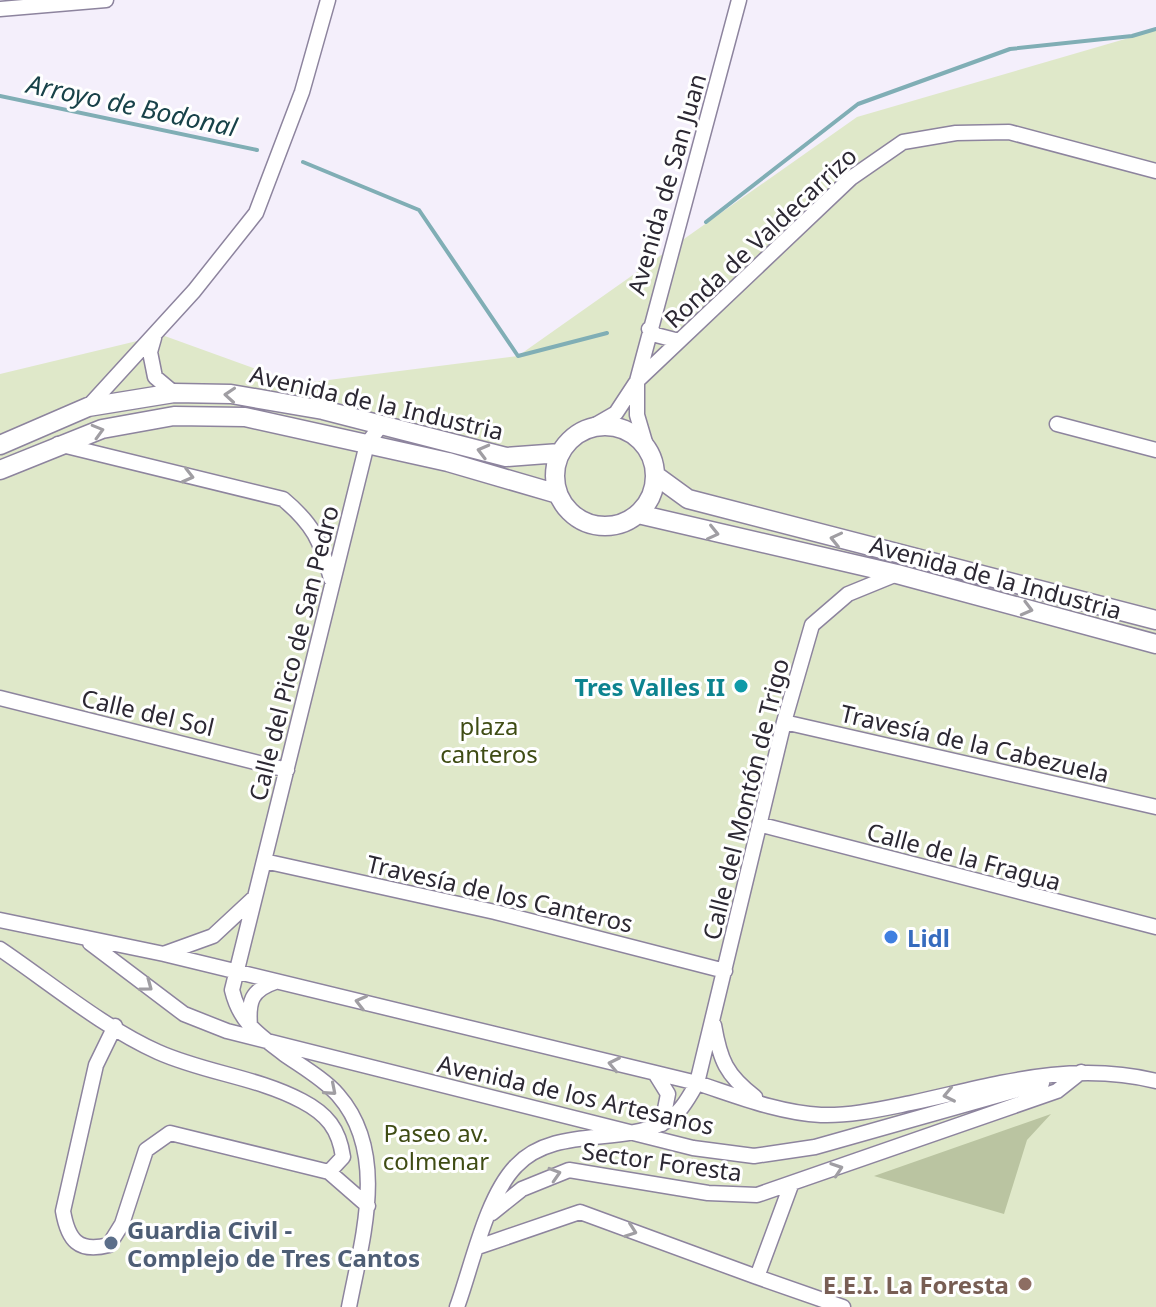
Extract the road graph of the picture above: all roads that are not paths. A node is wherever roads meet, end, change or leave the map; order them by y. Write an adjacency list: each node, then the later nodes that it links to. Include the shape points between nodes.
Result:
1 (106, 0): 4 (street)
2 (328, 0): 8 (street, via 302,92 256,213)
3 (739, 0): 7 (street, Avenida de San Juan)
4 (76, 1): 5 (street)
5 (0, 9)
6 (1156, 171): 9 (street, Ronda de Valdecarrizo, via 1009,132 903,142 851,178)
7 (649, 329): 9 (street); 10 (street, Avenida de San Juan)
8 (156, 334): 11 (street, via 150,352 155,377); 12 (street)
9 (679, 341): 10 (street, Ronda de Valdecarrizo)
10 (637, 381): 15 (street, Ronda de Valdecarrizo, via 616,413); 19 (street, via 637,415)
11 (174, 393): 12 (street, Avenida de la Industria); 13 (street, Avenida de la Industria, one-way to 11, via 240,395)
12 (88, 407): 18 (street, Avenida de la Industria)
13 (382, 424): 17 (street, Calle del Pico de San Pedro); 21 (street, Avenida de la Industria, one-way to 13, via 506,457)
14 (1057, 424): 20 (street)
15 (590, 428): 19 (street, via 622,429); 21 (street)
16 (58, 444): 17 (street, Avenida de la Industria, one-way to 17, via 102,429 174,416 245,417); 22 (street, Avenida de la Industria); 27 (street, one-way to 27, via 283,499 309,521)
17 (367, 444): 24 (street, Avenida de la Industria); 27 (street, Calle del Pico de San Pedro)
18 (0, 445)
19 (647, 449): 23 (street)
20 (1156, 450)
21 (560, 453): 24 (street)
22 (0, 470)
23 (655, 475): 25 (street); 28 (street, Avenida de la Industria, one-way to 23, via 688,499)
24 (558, 494): 25 (street, via 571,513 591,524 616,525)
25 (638, 514): 26 (street, Avenida de la Industria, one-way to 26)
26 (897, 574): 29 (street, Avenida de la Industria, one-way to 29); 31 (street, Calle del Montón de Trigo, via 848,594 812,625)
27 (332, 582): 32 (street, Calle del Pico de San Pedro)
28 (1156, 620)
29 (1156, 644)
30 (0, 698): 32 (street, Calle del Sol)
31 (784, 722): 33 (street, Travesía de la Cabezuela); 34 (street, Calle del Montón de Trigo)
32 (287, 770): 35 (street, Calle del Pico de San Pedro)
33 (1156, 807)
34 (762, 825): 38 (street, Calle de la Fragua); 43 (street, Calle del Montón de Trigo)
35 (264, 861): 36 (street, Calle del Pico de San Pedro); 43 (street, Travesía de los Canteros, via 495,912)
36 (255, 897): 41 (street, via 213,936); 42 (street, Calle del Pico de San Pedro)
37 (0, 920): 39 (street, Avenida de los Artesanos)
38 (1156, 927)
39 (85, 939): 41 (street, Avenida de los Artesanos); 48 (street, Avenida de los Artesanos, one-way to 48, via 184,1014)
40 (0, 949): 46 (street)
41 (164, 954): 42 (street, Avenida de los Artesanos)
42 (237, 971): 44 (street, Avenida de los Artesanos); 47 (street, Calle del Pico de San Pedro, via 232,990)
43 (725, 971): 45 (street, Calle del Montón de Trigo)
44 (277, 981): 47 (street, via 259,987 248,1003); 50 (street, Avenida de los Artesanos, one-way to 44)
45 (713, 1020): 52 (street, Calle del Montón de Trigo); 53 (street, via 719,1054 734,1081)
46 (115, 1026): 56 (street, via 154,1051 304,1102 340,1134 343,1157); 56 (street, via 96,1065 63,1211 66,1231 76,1245 109,1245 122,1224 146,1150 170,1133)
47 (251, 1031): 48 (street)
48 (270, 1043): 55 (street, Avenida de los Artesanos); 58 (street, one-way to 58, via 337,1093 357,1121 366,1155)
49 (1081, 1072): 51 (street, Avenida de los Artesanos, via 1124,1073); 53 (street, Avenida de los Artesanos, one-way to 53, via 1050,1072 857,1113 819,1115); 55 (street, Avenida de los Artesanos, via 815,1147 754,1156); 57 (street, Sector Foresta, one-way to 49, via 1057,1091)
50 (655, 1073): 52 (street, Avenida de los Artesanos); 54 (street, via 668,1094)
51 (1156, 1081)
52 (697, 1083): 53 (street, Avenida de los Artesanos); 54 (street, via 684,1106)
53 (766, 1105)
54 (662, 1124): 55 (street)
55 (630, 1132): 59 (street, via 558,1143 536,1152 502,1182)
56 (329, 1172): 58 (street)
57 (791, 1185): 59 (street, Sector Foresta, one-way to 57, via 522,1189 569,1170 727,1196 757,1195); 61 (street)
58 (368, 1206): 62 (street)
59 (490, 1215): 60 (street)
60 (478, 1247): 61 (street, one-way to 61, via 580,1212); 63 (street)
61 (757, 1277): 64 (street)
62 (349, 1307)
63 (457, 1307)
64 (843, 1307)

